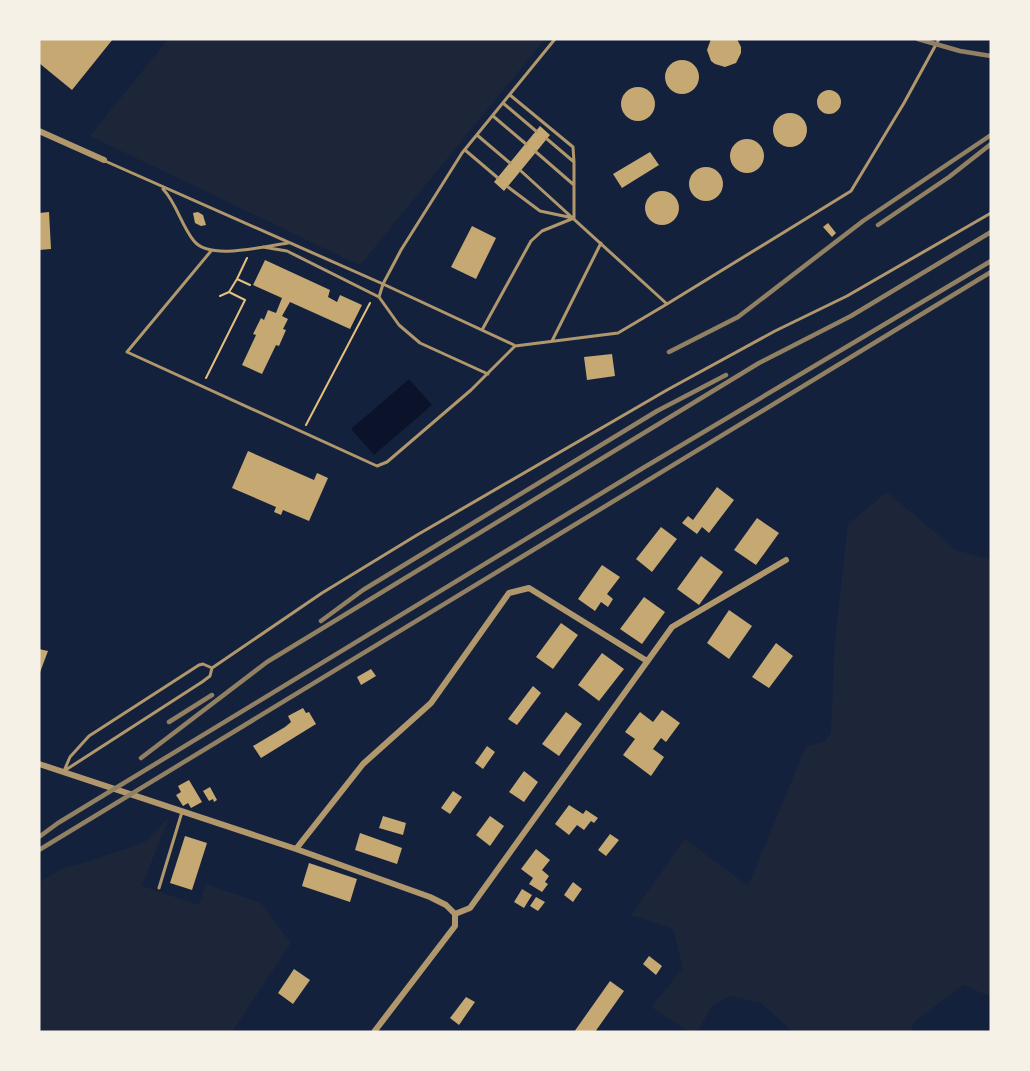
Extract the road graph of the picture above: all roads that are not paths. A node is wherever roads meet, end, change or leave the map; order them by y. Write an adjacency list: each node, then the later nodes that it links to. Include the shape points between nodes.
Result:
1 (555, 39): 3 (lane)
2 (939, 39): 29 (lane, via 851,191)
3 (510, 95): 4 (lane); 14 (lane, via 573,147)
4 (503, 103): 5 (lane); 7 (lane)
5 (493, 116): 8 (lane); 10 (lane)
6 (39, 131): 13 (street)
7 (536, 131)
8 (477, 135): 11 (lane); 15 (lane)
9 (547, 139): 14 (lane)
10 (526, 144)
11 (465, 150): 17 (lane); 27 (lane)
12 (536, 152): 19 (lane)
13 (104, 160): 18 (lane)
14 (574, 162): 19 (lane)
15 (510, 163)
16 (521, 171): 22 (lane)
17 (498, 178)
18 (157, 184): 23 (lane); 26 (lane, via 171,198 193,240)
19 (574, 185): 22 (lane)
20 (508, 187): 22 (lane, via 540,211)
21 (991, 213): 36 (lane, via 847,296 667,390 427,529 322,593)
22 (574, 218): 24 (lane); 30 (lane, via 542,231 531,241)
23 (289, 242): 25 (lane); 27 (lane)
24 (601, 243): 29 (lane); 31 (lane)
25 (255, 247): 26 (lane); 28 (lane, via 287,251)
26 (210, 251): 33 (lane, via 127,352 377,466 387,462)
27 (383, 284): 28 (lane); 30 (lane)
28 (379, 297): 33 (lane, via 399,325 420,343)
29 (667, 304): 31 (lane, via 618,333)
30 (482, 330): 32 (lane)
31 (552, 341): 32 (lane)
32 (515, 346): 33 (lane)
33 (488, 374)
34 (786, 560): 35 (street, via 672,627)
35 (647, 661): 40 (street, via 530,588 509,593 431,703 363,764); 42 (street, via 470,908)
36 (212, 668): 38 (lane, via 210,676 202,682); 38 (lane, via 199,665 89,736 70,757)
37 (39, 764): 38 (street)
38 (64, 771): 39 (street)
39 (182, 812): 40 (street); 41 (lane)
40 (296, 849): 42 (street, via 430,897)
41 (159, 888)
42 (455, 914): 43 (street, via 455,927)
43 (374, 1032)

